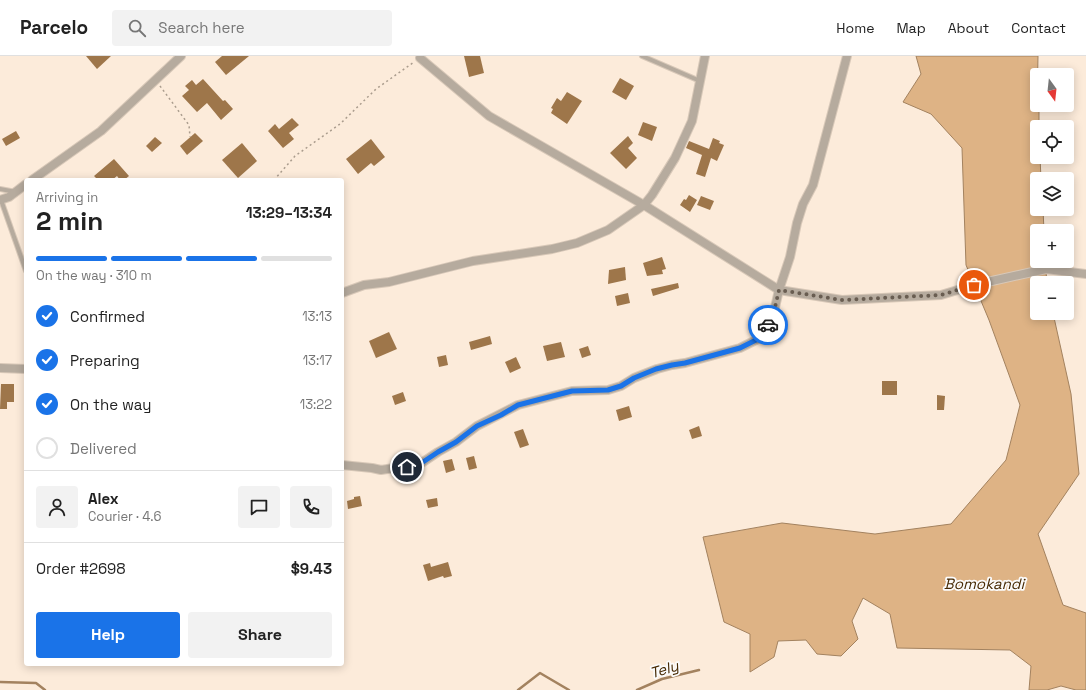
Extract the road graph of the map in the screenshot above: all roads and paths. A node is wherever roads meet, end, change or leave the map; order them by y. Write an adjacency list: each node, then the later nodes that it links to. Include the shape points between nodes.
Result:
1 (181, 56): 6 (street)
2 (642, 56): 7 (lane)
3 (705, 56): 7 (street)
4 (847, 56): 18 (street, via 813,185 802,204 790,257)
5 (420, 57): 10 (path, via 376,89 340,124 295,156); 15 (street, via 489,116)
6 (156, 79): 8 (path, via 189,125); 9 (street, via 101,131)
7 (700, 81): 15 (street, via 692,121 683,141 660,183)
8 (190, 137)
9 (35, 178)
10 (276, 178)
11 (24, 186): 13 (street)
12 (0, 189): 13 (lane)
13 (16, 192): 14 (street)
14 (0, 200): 16 (lane)
15 (644, 205): 18 (street); 19 (street, via 608,230 577,243 531,253 472,261)
16 (24, 266)
17 (1086, 274): 18 (street, via 1046,269 941,295 842,300)
18 (779, 290): 22 (street, via 767,330 758,339 740,348 656,369 608,390 572,391 518,405 477,426 420,464 381,470)
19 (344, 291)
20 (0, 368): 21 (street)
21 (24, 369)
22 (344, 465)

